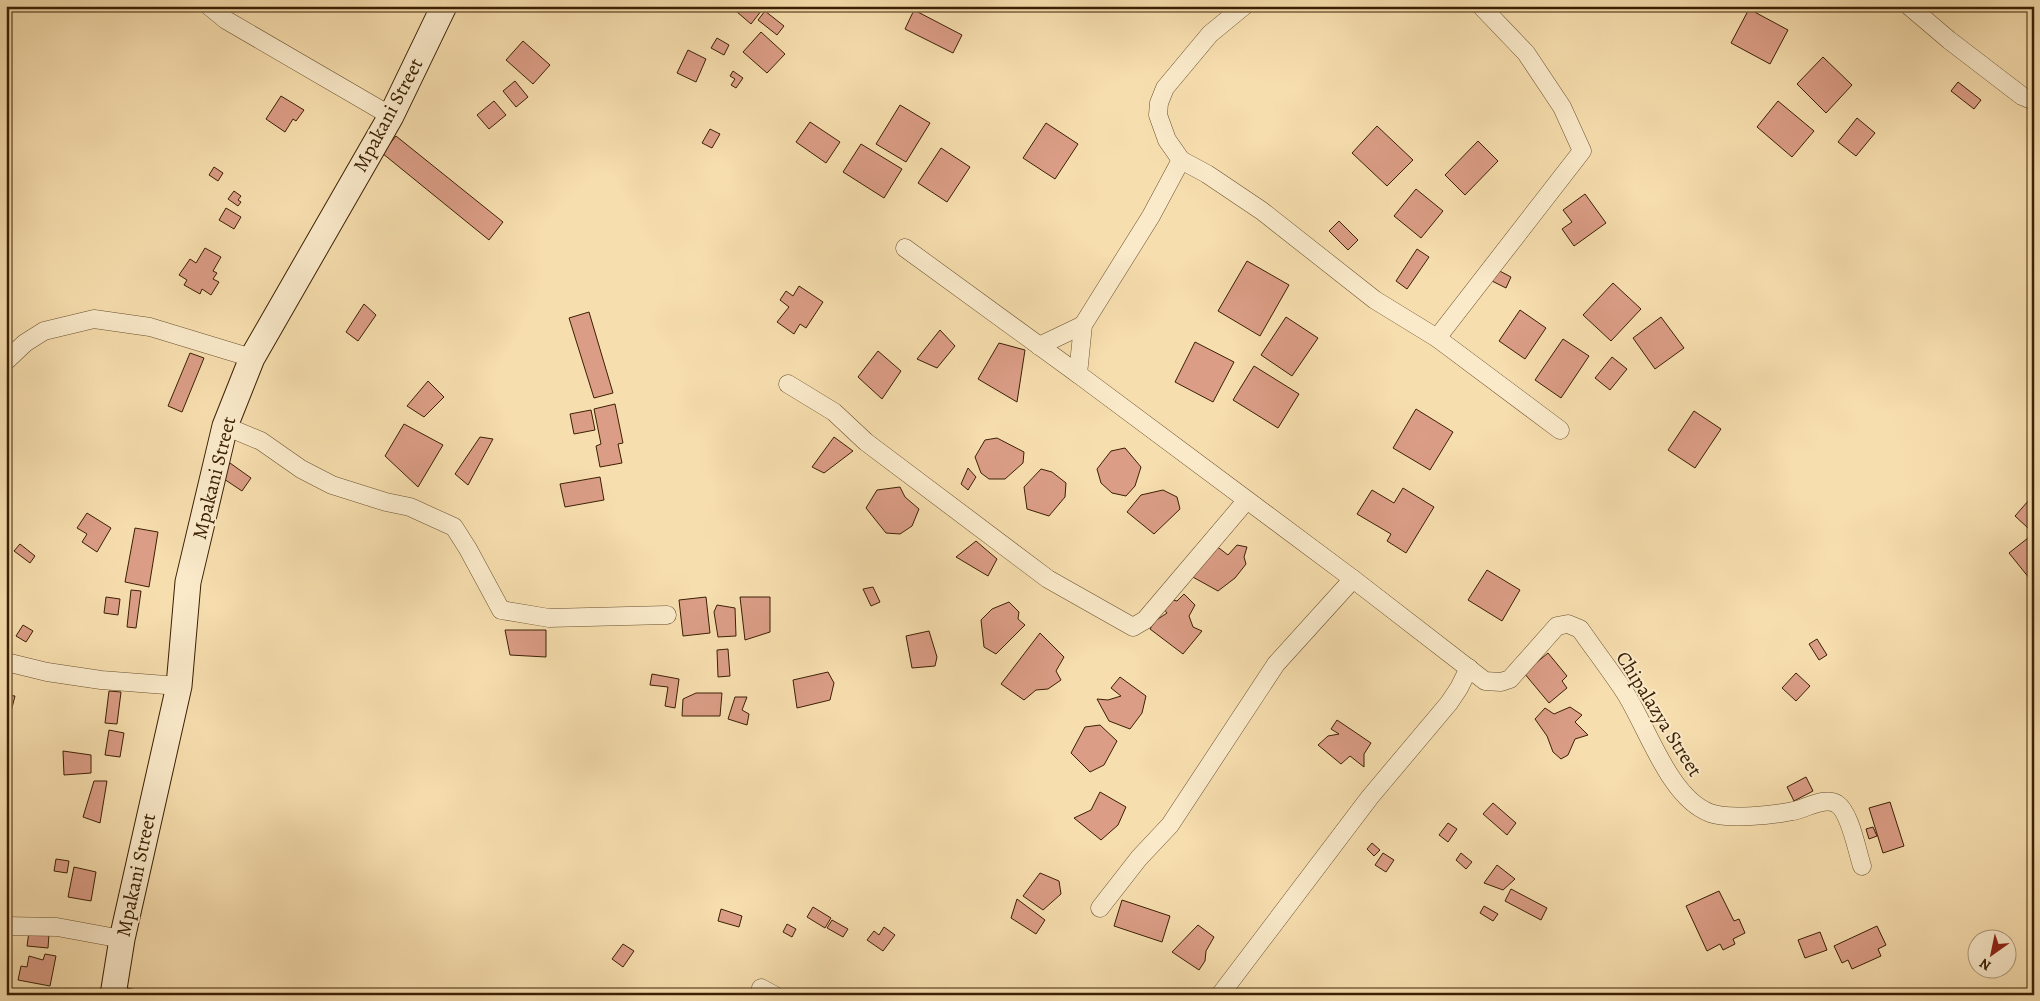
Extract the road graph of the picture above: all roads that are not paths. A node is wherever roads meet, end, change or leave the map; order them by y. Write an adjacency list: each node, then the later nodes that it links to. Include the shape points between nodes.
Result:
1 (209, 6): 7 (street, via 226,20)
2 (444, 6): 7 (street, Mpakani Street)
3 (1244, 6): 8 (street, via 1210,34 1166,88 1159,103 1158,115 1167,140)
4 (1481, 6): 11 (street, via 1526,52 1562,106 1582,151)
5 (1909, 6): 6 (street, via 1948,40 2022,96)
6 (2034, 101)
7 (391, 116): 13 (street, Mpakani Street)
8 (1181, 160): 10 (street, via 1151,216); 11 (street, via 1262,211 1375,300)
9 (905, 248): 12 (street)
10 (1083, 325): 12 (street); 15 (street)
11 (1437, 338): 18 (street)
12 (1039, 346): 15 (street)
13 (252, 358): 14 (street, via 150,327 94,319 44,331); 17 (street, Mpakani Street)
14 (6, 361)
15 (1078, 374): 19 (street)
16 (788, 384): 19 (street, via 834,412 866,442 1048,580 1133,628 1145,620)
17 (225, 426): 21 (street, via 261,441 301,469 332,485 410,507 454,527 501,610 549,618); 24 (street, Mpakani Street, via 188,582)
18 (1560, 430)
19 (1246, 501): 20 (street)
20 (1353, 579): 23 (street); 26 (street, via 1276,664 1170,825)
21 (667, 615)
22 (6, 662): 24 (street, via 101,680)
23 (1469, 668): 25 (street, Chipalazya Street, via 1485,681 1510,679 1557,626 1568,624 1580,629 1625,691 1662,761 1691,803 1710,813 1728,817 1792,811 1829,800 1838,804 1847,816); 30 (street, via 1449,703 1370,797)
24 (179, 686): 28 (street, Mpakani Street)
25 (1862, 866)
26 (1100, 908)
27 (6, 926): 28 (street, via 57,927)
28 (122, 939): 29 (street, Mpakani Street)
29 (112, 995)
30 (1220, 995)

